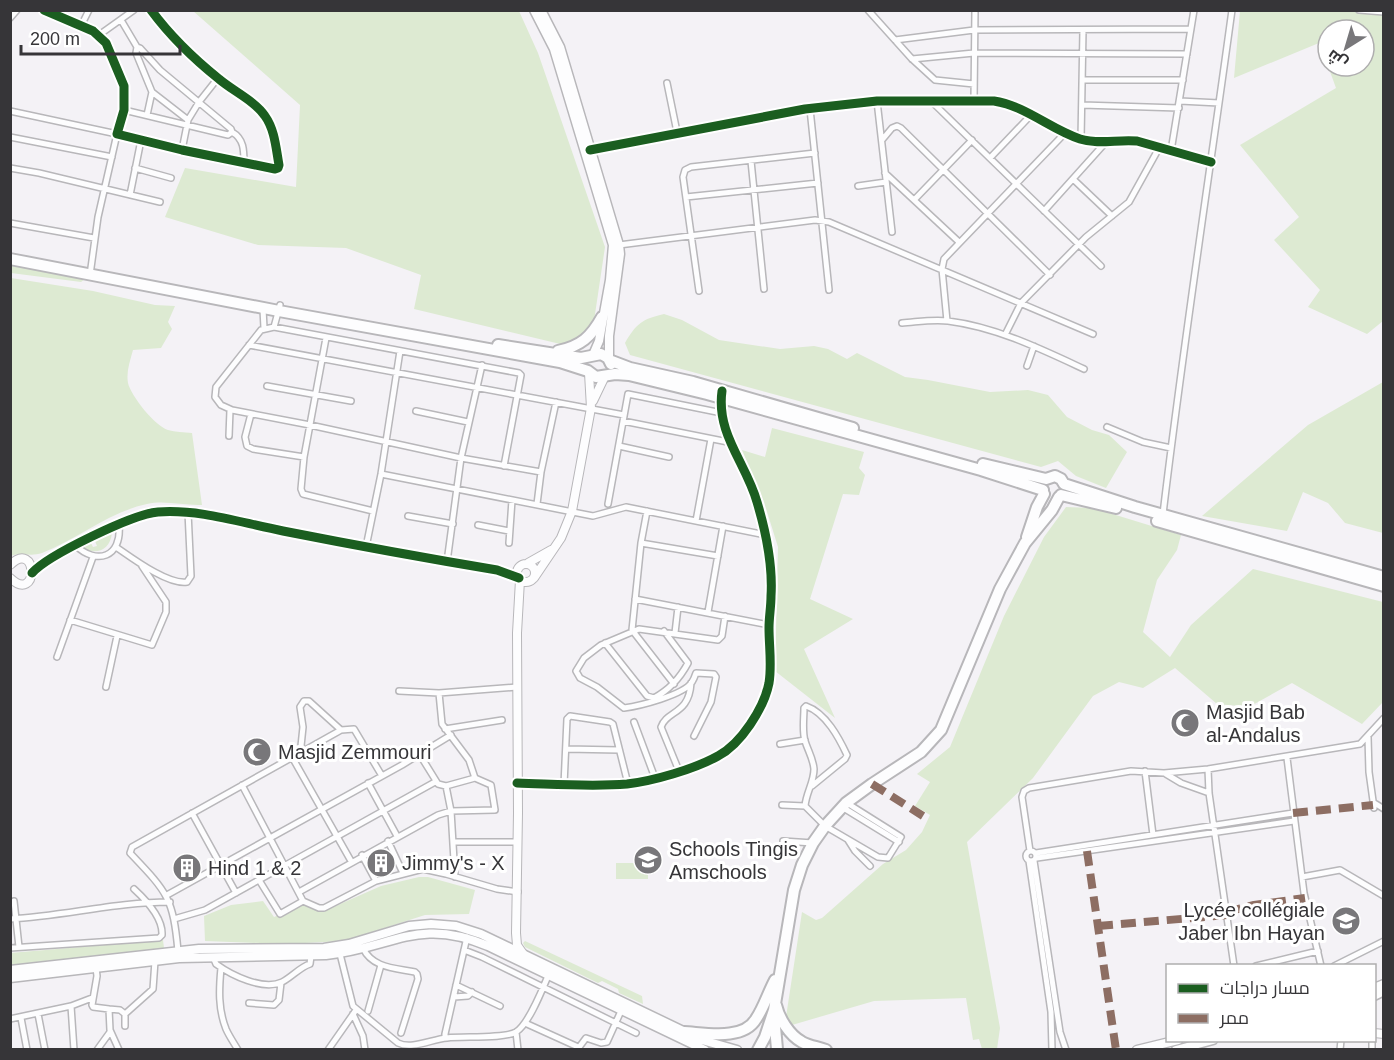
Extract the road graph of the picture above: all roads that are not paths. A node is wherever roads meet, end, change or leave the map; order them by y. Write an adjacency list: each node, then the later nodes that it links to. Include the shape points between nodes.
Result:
1 (16, 10): 14 (street)
2 (44, 10): 16 (street)
3 (89, 10): 16 (street)
4 (134, 10): 15 (street)
5 (151, 10): 27 (street, via 166,31)
6 (534, 10): 107 (main road, via 556,55 613,246)
7 (541, 10): 59 (main road, via 560,47)
8 (868, 10): 21 (street)
9 (975, 10): 18 (street)
10 (1194, 10): 17 (street)
11 (1232, 10): 38 (street)
12 (1359, 10): 13 (street)
13 (1383, 12)
14 (10, 18)
15 (121, 20): 20 (street); 22 (street)
16 (81, 26): 20 (street)
17 (1191, 29): 19 (street); 25 (street)
18 (975, 30): 19 (street); 21 (street); 23 (street)
19 (1083, 30): 24 (street)
20 (99, 35): 42 (street, via 124,86)
21 (895, 40): 26 (street)
22 (137, 47): 32 (street); 37 (street)
23 (974, 53): 24 (street); 26 (street); 31 (street)
24 (1082, 54): 25 (street); 28 (street)
25 (1187, 54): 29 (street)
26 (912, 59): 31 (street, via 935,80)
27 (218, 78): 37 (street); 66 (street, via 265,115 272,128 278,168)
28 (1082, 80): 29 (street); 39 (street)
29 (1183, 80): 36 (street)
30 (667, 83): 48 (street)
31 (974, 84): 34 (street)
32 (152, 92): 45 (street); 46 (street)
33 (930, 100): 34 (street); 35 (street); 55 (street)
34 (974, 100): 44 (street, via 1007,103)
35 (877, 101): 41 (street); 54 (street)
36 (1180, 101): 38 (street); 40 (street)
37 (199, 102): 46 (street); 47 (street)
38 (1220, 103): 65 (street)
39 (1082, 105): 40 (street); 52 (street)
40 (1179, 108): 60 (street)
41 (810, 109): 48 (street); 61 (street)
42 (124, 110): 45 (street); 50 (street)
43 (10, 111): 50 (street)
44 (1032, 114): 49 (street); 63 (street)
45 (147, 115): 46 (street)
46 (188, 122): 47 (street, via 228,135); 58 (street)
47 (232, 132): 66 (street, via 242,142)
48 (677, 132): 59 (street)
49 (1066, 132): 52 (street); 75 (street)
50 (117, 134): 53 (street); 62 (street)
51 (10, 137): 62 (street)
52 (1081, 139): 56 (street)
53 (141, 140): 58 (street); 68 (street)
54 (882, 140): 69 (street, via 892,128 899,127); 70 (street)
55 (972, 140): 63 (street); 69 (street)
56 (1106, 142): 57 (street, via 1137,141); 72 (street)
57 (1159, 148): 60 (street); 85 (street, via 1129,202)
58 (182, 150): 66 (street)
59 (590, 150): 93 (main road)
60 (1171, 151): 65 (street)
61 (815, 153): 64 (street); 74 (street)
62 (112, 157): 77 (street)
63 (990, 158): 75 (street)
64 (752, 160): 78 (street); 80 (street, via 688,168 684,173)
65 (1212, 162): 149 (street)
66 (244, 164)
67 (10, 168): 77 (street)
68 (135, 168): 71 (street); 79 (street)
69 (943, 170): 81 (street); 84 (street)
70 (885, 172): 73 (street); 81 (street)
71 (171, 178)
72 (1073, 178): 83 (street); 85 (street)
73 (886, 182): 76 (street); 89 (street)
74 (818, 183): 78 (street); 86 (street)
75 (1017, 184): 83 (street); 84 (street)
76 (858, 186)
77 (104, 189): 79 (street); 91 (street)
78 (754, 190): 80 (street); 88 (street)
79 (130, 195): 82 (street)
80 (686, 197): 90 (street)
81 (915, 200): 92 (street)
82 (160, 202)
83 (1044, 210): 94 (street)
84 (988, 213): 92 (street); 100 (street)
85 (1113, 216): 94 (street)
86 (822, 220): 88 (street); 98 (street); 102 (street)
87 (10, 223): 91 (street)
88 (758, 227): 90 (street); 101 (street)
89 (892, 232)
90 (691, 235): 93 (street); 103 (street)
91 (94, 238): 99 (street)
92 (959, 242): 98 (street, via 944,259)
93 (619, 245): 121 (main road)
94 (1079, 245): 97 (street); 100 (street)
95 (10, 253): 99 (highway)
96 (10, 260): 99 (highway)
97 (1101, 266)
98 (942, 269): 104 (street); 108 (street)
99 (90, 272): 105 (highway); 106 (highway)
100 (1050, 275): 104 (street)
101 (764, 289)
102 (829, 290)
103 (699, 291)
104 (1022, 303): 112 (street); 113 (street)
105 (263, 308): 106 (highway); 111 (street)
106 (280, 308): 110 (street); 118 (highway); 125 (highway, via 560,362)
107 (603, 316): 118 (highway, via 586,340); 119 (main road)
108 (947, 321): 109 (street); 113 (street)
109 (902, 323)
110 (274, 327): 111 (street); 114 (street)
111 (264, 328): 115 (street)
112 (1092, 334)
113 (1005, 335): 116 (street)
114 (326, 338): 117 (street); 120 (street)
115 (249, 345): 120 (street); 136 (street, via 215,390 216,399)
116 (1034, 346): 123 (street); 124 (street)
117 (400, 351): 122 (street); 126 (street)
118 (552, 352): 119 (highway, via 581,358)
119 (592, 355): 121 (highway, via 601,354); 125 (highway, via 586,365)
120 (323, 359): 126 (street); 130 (street)
121 (609, 359): 127 (highway); 132 (highway)
122 (482, 365): 129 (street); 131 (street, via 519,373)
123 (1027, 366)
124 (1084, 369)
125 (588, 372): 127 (highway, via 596,377); 135 (street)
126 (397, 373): 129 (street); 146 (street)
127 (606, 376): 132 (highway, via 629,375); 135 (street)
128 (267, 386): 130 (street)
129 (477, 387): 131 (street); 141 (street)
130 (315, 395): 133 (street); 142 (street)
131 (518, 395): 134 (street); 153 (street)
132 (721, 395): 138 (street); 156 (highway); 158 (highway, via 981,470)
133 (351, 400)
134 (556, 402): 135 (street); 154 (street)
135 (591, 408): 140 (street); 163 (street)
136 (230, 410): 139 (street); 144 (street)
137 (416, 411): 141 (street)
138 (722, 413): 140 (street, via 628,394); 147 (street)
139 (251, 414): 142 (street); 150 (street, via 245,437 247,446)
140 (624, 418): 145 (street); 148 (street)
141 (468, 422): 152 (street)
142 (310, 425): 146 (street); 150 (street)
143 (1107, 427): 149 (street, via 1143,442)
144 (229, 436)
145 (711, 439): 147 (street); 169 (street)
146 (386, 441): 152 (street); 155 (street)
147 (728, 442): 175 (street, via 753,490)
148 (619, 446): 151 (street); 162 (street)
149 (1171, 448): 167 (street)
150 (304, 457): 164 (street, via 303,494)
151 (669, 457)
152 (461, 458): 153 (street); 157 (street)
153 (504, 466): 154 (street)
154 (541, 472): 161 (street)
155 (381, 474): 157 (street); 164 (street)
156 (1046, 479): 158 (highway); 159 (highway, via 1061,478)
157 (458, 489): 160 (street); 170 (street)
158 (1043, 492): 159 (highway, via 1051,498); 178 (highway)
159 (1062, 492): 167 (highway); 178 (highway); 198 (highway)
160 (512, 500): 161 (street); 174 (street)
161 (537, 504): 163 (street)
162 (608, 504)
163 (572, 510): 165 (street, via 593,516 620,507); 182 (street)
164 (374, 511): 181 (street)
165 (646, 511): 169 (street); 177 (street)
166 (188, 512): 171 (street, via 155,512); 181 (street); 190 (street, via 190,579 183,583)
167 (1162, 515): 194 (highway)
168 (408, 516): 170 (street)
169 (696, 521): 173 (street)
170 (453, 524): 187 (street)
171 (119, 525): 179 (street); 180 (street)
172 (478, 525): 174 (street)
173 (723, 526): 175 (street); 185 (street)
174 (509, 531): 176 (street)
175 (766, 535): 205 (street, via 771,583)
176 (509, 543)
177 (641, 543): 185 (street); 199 (street)
178 (1025, 543): 251 (highway, via 1000,589 941,730 921,752)
179 (75, 545): 183 (street); 184 (street)
180 (116, 547): 184 (street, via 108,554); 190 (street)
181 (366, 547): 187 (street)
182 (554, 548): 189 (street); 196 (street)
183 (59, 553): 186 (street); 193 (street)
184 (93, 556): 204 (street)
185 (718, 556): 202 (street)
186 (27, 561): 188 (street); 193 (street)
187 (447, 562): 192 (street)
188 (11, 563)
189 (528, 563): 191 (street); 196 (street, via 535,570)
190 (142, 566): 209 (street, via 166,602 166,612 152,645)
191 (520, 566): 192 (street); 195 (street)
192 (497, 570): 195 (street)
193 (32, 573): 197 (street, via 27,582)
194 (1383, 578)
195 (519, 579): 196 (street); 200 (street)
196 (533, 579): 200 (street)
197 (12, 581)
198 (1383, 586)
199 (635, 599): 201 (street); 206 (street)
200 (519, 605): 215 (street)
201 (678, 607): 202 (street); 208 (street)
202 (708, 612): 203 (street)
203 (725, 616): 205 (street); 208 (street, via 718,640)
204 (70, 620): 209 (street); 211 (street)
205 (769, 625): 235 (street, via 769,682 748,728 720,756)
206 (632, 630): 207 (street); 210 (street); 213 (street)
207 (664, 631): 208 (street); 213 (street, via 688,663)
208 (675, 633)
209 (117, 636): 214 (street)
210 (605, 643): 212 (street, via 586,656 576,674 624,708 645,705); 213 (street, via 647,696 654,698)
211 (57, 657)
212 (692, 683): 224 (street, via 697,673 716,677 711,702); 235 (street, via 682,707 661,727)
213 (674, 684)
214 (106, 687)
215 (517, 687): 217 (street); 243 (street)
216 (399, 691): 217 (street)
217 (439, 693): 221 (street)
218 (502, 720): 221 (street)
219 (634, 722): 240 (street)
220 (1382, 722): 225 (street)
221 (445, 729): 223 (street)
222 (341, 730): 230 (street); 230 (street, via 309,701 303,701); 238 (street, via 354,729)
223 (451, 735): 231 (street); 239 (street, via 469,760)
224 (694, 736)
225 (1368, 737): 233 (street, via 1360,744); 254 (street, via 1375,806)
226 (805, 740): 227 (street); 248 (street, via 813,764); 248 (street, via 806,706 827,723 847,755)
227 (780, 744)
228 (566, 749): 229 (street); 229 (street, via 570,716 612,722); 246 (street)
229 (619, 750): 244 (street)
230 (303, 751): 232 (street)
231 (420, 755): 238 (street); 241 (street)
232 (292, 757): 245 (street); 253 (street)
233 (1287, 758): 234 (street); 258 (street)
234 (1209, 769): 237 (street); 249 (street)
235 (679, 771): 240 (street)
236 (1145, 771): 237 (street); 262 (street); 273 (street, via 1026,789 1022,802)
237 (1164, 773): 249 (street)
238 (382, 776): 242 (street)
239 (475, 778): 247 (street); 256 (street, via 491,785 495,810)
240 (655, 778): 244 (street)
241 (435, 782): 247 (street); 255 (street)
242 (368, 783): 253 (street); 255 (street)
243 (517, 783): 246 (street); 270 (street)
244 (628, 784): 246 (street)
245 (242, 785): 257 (street); 265 (street)
246 (564, 785)
247 (446, 786): 256 (street)
248 (812, 786): 252 (street)
249 (1209, 793): 261 (street)
250 (782, 805): 252 (street)
251 (844, 805): 260 (highway); 266 (street, via 901,837 885,859)
252 (805, 806): 260 (street)
253 (321, 809): 263 (street); 265 (street)
254 (1383, 809)
255 (383, 810): 263 (street); 264 (street)
256 (451, 811): 264 (street); 269 (street)
257 (192, 813): 275 (street); 288 (street, via 130,849)
258 (1293, 813): 259 (street); 261 (street)
259 (1294, 821): 261 (street); 280 (street)
260 (825, 826): 266 (street); 271 (highway)
261 (1215, 829): 262 (street); 273 (street); 312 (street)
262 (1152, 835): 273 (street)
263 (336, 836): 274 (street); 276 (street)
264 (397, 836): 267 (street)
265 (270, 839): 275 (street); 276 (street)
266 (848, 839): 277 (street)
267 (388, 841): 272 (street); 278 (street)
268 (783, 841): 271 (street)
269 (454, 842): 270 (street); 279 (street)
270 (518, 842): 286 (street)
271 (813, 843): 319 (highway, via 794,890)
272 (362, 855): 274 (street); 282 (street)
273 (1033, 857): 367 (street); 368 (street, via 1061,1039)
274 (351, 861): 285 (street)
275 (221, 865): 287 (street); 288 (street)
276 (284, 865): 281 (street); 285 (street)
277 (870, 866)
278 (404, 873): 279 (street, via 423,869); 282 (street)
279 (455, 877): 286 (street)
280 (1302, 877): 289 (street, via 1340,870); 305 (street)
281 (259, 880): 287 (street); 291 (street, via 280,914)
282 (376, 881): 291 (street, via 324,908)
283 (1383, 885): 289 (street)
284 (134, 889): 292 (street)
285 (299, 892): 291 (street)
286 (518, 892): 296 (street)
287 (236, 893): 295 (street, via 205,910)
288 (167, 895): 293 (street)
289 (1381, 895)
290 (14, 901): 294 (street)
291 (303, 901)
292 (148, 902): 293 (street); 294 (street, via 39,918); 300 (street, via 162,930 159,938)
293 (170, 902): 295 (street)
294 (13, 918): 300 (street)
295 (174, 919): 304 (street)
296 (516, 933): 299 (street, via 509,940); 307 (street, via 517,945)
297 (467, 937): 302 (main road, via 415,933); 303 (street); 320 (main road)
298 (1383, 941): 315 (street)
299 (497, 942): 304 (main road, via 468,929 431,924 324,948); 307 (main road)
300 (19, 947): 301 (street)
301 (10, 948)
302 (363, 948): 306 (main road); 311 (street, via 369,959)
303 (464, 950): 323 (street); 324 (street)
304 (178, 951): 318 (main road)
305 (1318, 951): 313 (street); 314 (street)
306 (340, 954): 309 (main road); 335 (street)
307 (524, 955): 345 (main road)
308 (213, 957): 309 (main road); 310 (main road); 317 (street)
309 (311, 957): 322 (street, via 310,964)
310 (155, 961): 316 (main road); 337 (street, via 153,990)
311 (381, 964): 333 (street); 346 (street, via 418,976)
312 (1234, 964)
313 (1264, 964)
314 (1321, 964)
315 (1338, 964)
316 (96, 968): 321 (main road); 327 (street, via 98,976)
317 (221, 968): 322 (street, via 247,981); 360 (street, via 220,1006 226,1030)
318 (10, 970)
319 (780, 972): 331 (highway); 345 (highway, via 748,1029)
320 (548, 976): 324 (street); 334 (main road)
321 (10, 978)
322 (280, 983): 328 (street, via 279,1000 274,1005)
323 (456, 985): 325 (street); 326 (street)
324 (543, 988): 340 (street); 341 (street)
325 (472, 992): 326 (street); 330 (street)
326 (454, 997): 348 (street)
327 (92, 998): 329 (street); 332 (street, via 93,1007)
328 (249, 1003)
329 (71, 1006): 336 (street); 357 (street)
330 (500, 1006)
331 (774, 1006): 353 (highway); 354 (highway); 366 (highway, via 797,1039)
332 (109, 1009): 337 (street); 343 (street)
333 (368, 1011)
334 (621, 1011): 341 (street); 364 (main road)
335 (355, 1012): 351 (street); 361 (street); 362 (street)
336 (38, 1014): 338 (street); 356 (street)
337 (125, 1014): 342 (street)
338 (21, 1017): 339 (street); 355 (street)
339 (10, 1019)
340 (525, 1023): 344 (street); 352 (street)
341 (616, 1024): 347 (street); 352 (street, via 605,1043 586,1038)
342 (125, 1026)
343 (110, 1032): 358 (street); 359 (street)
344 (516, 1032): 348 (street); 363 (street)
345 (684, 1032): 365 (main road)
346 (401, 1033)
347 (636, 1033)
348 (446, 1038): 351 (street)
349 (1173, 1042): 369 (main road)
350 (1209, 1042): 370 (main road)
351 (403, 1047)
352 (578, 1048)
353 (759, 1048): 354 (highway, via 768,1045)
354 (777, 1049)
355 (27, 1050)
356 (45, 1050)
357 (74, 1050)
358 (97, 1050)
359 (119, 1050)
360 (238, 1050)
361 (328, 1050)
362 (365, 1050)
363 (518, 1050)
364 (705, 1050)
365 (737, 1050)
366 (826, 1050)
367 (1052, 1050)
368 (1066, 1050)
369 (1137, 1050)
370 (1176, 1050)

